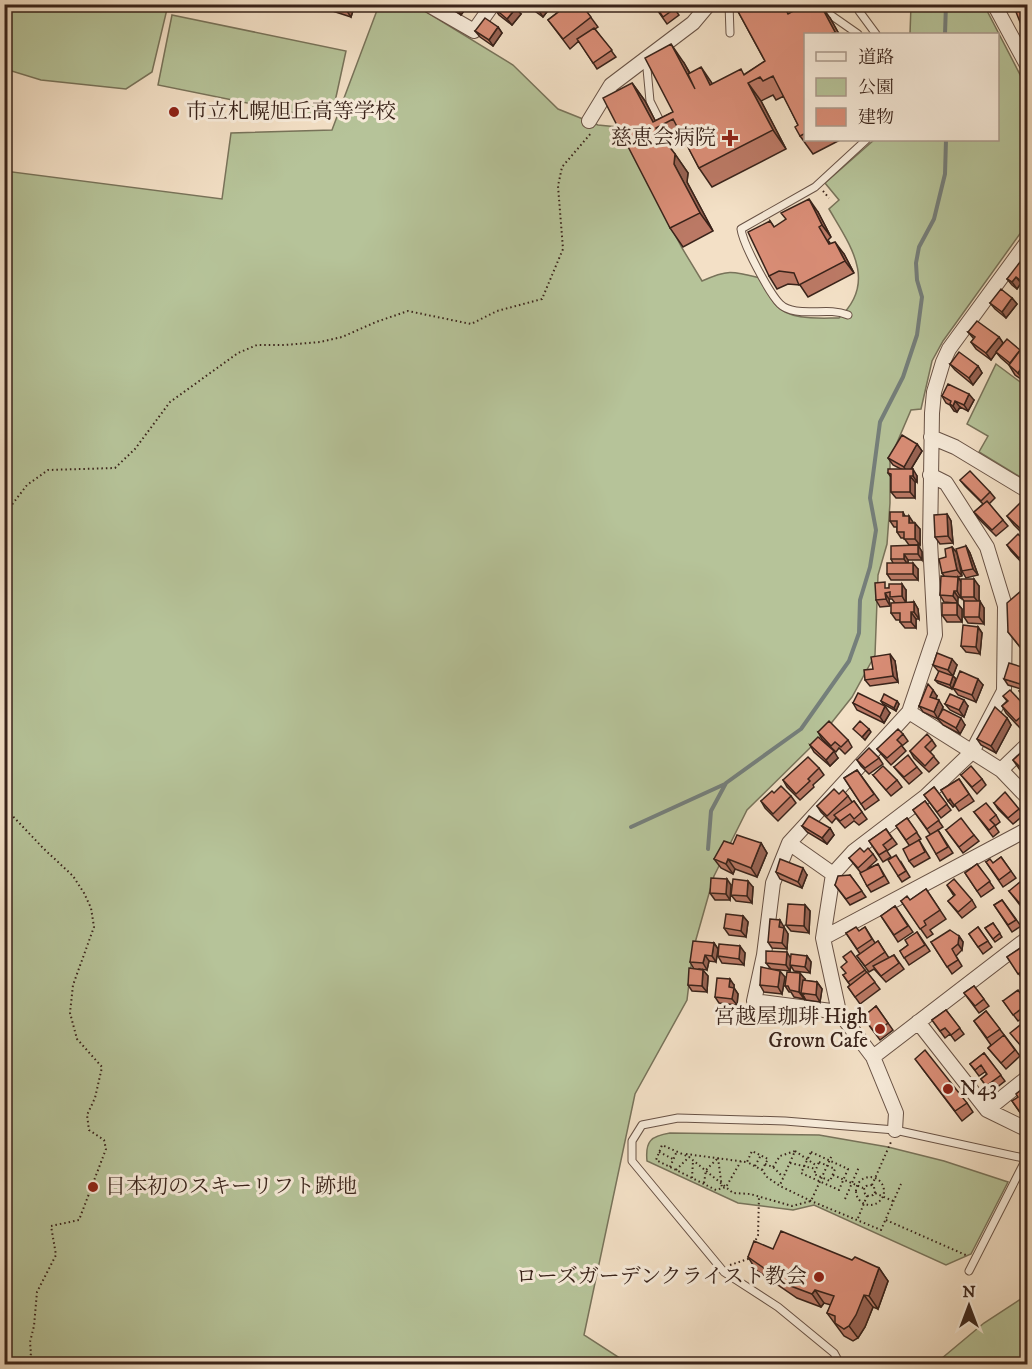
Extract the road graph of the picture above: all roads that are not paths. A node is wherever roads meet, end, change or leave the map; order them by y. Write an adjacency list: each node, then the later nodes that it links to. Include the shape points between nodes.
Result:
1 (427, 4): 2 (street, via 474,32)
2 (493, 4)
3 (709, 4): 11 (street, via 693,23)
4 (729, 4): 8 (lane)
5 (815, 4): 9 (lane)
6 (862, 4): 10 (lane, via 859,11)
7 (994, 4): 12 (street)
8 (730, 33)
9 (857, 33)
10 (875, 33)
11 (646, 58): 13 (street, via 611,84); 14 (lane, via 650,101)
12 (1028, 67)
13 (589, 121)
14 (666, 132)
15 (865, 141): 17 (lane, via 815,187 741,229 779,303 798,312)
16 (1028, 241): 18 (street, via 949,349 934,392)
17 (848, 315)
18 (931, 437): 19 (street); 20 (street)
19 (930, 475): 21 (street, via 934,635); 23 (street, via 946,483 987,547 1011,603 1004,691)
20 (1028, 491)
21 (909, 712): 23 (street); 27 (street)
22 (1028, 744): 24 (street)
23 (972, 752): 24 (street); 28 (street, via 926,796 854,851)
24 (1001, 770): 25 (street)
25 (1028, 798)
26 (1028, 829): 29 (street)
27 (789, 843): 28 (street); 31 (street, via 773,883 754,1001)
28 (833, 874): 29 (street)
29 (823, 938): 31 (street)
30 (1028, 938): 32 (street)
31 (839, 1012): 33 (street)
32 (918, 1022): 33 (street); 35 (street)
33 (873, 1057): 37 (street, via 896,1113)
34 (1028, 1077): 35 (street)
35 (987, 1110): 36 (street)
36 (1028, 1130)
37 (895, 1131): 38 (lane); 40 (lane, via 785,1121 678,1118 642,1125 632,1141 632,1161 724,1272 778,1307 834,1353)
38 (1027, 1159): 39 (lane)
39 (969, 1271)
40 (840, 1365)

